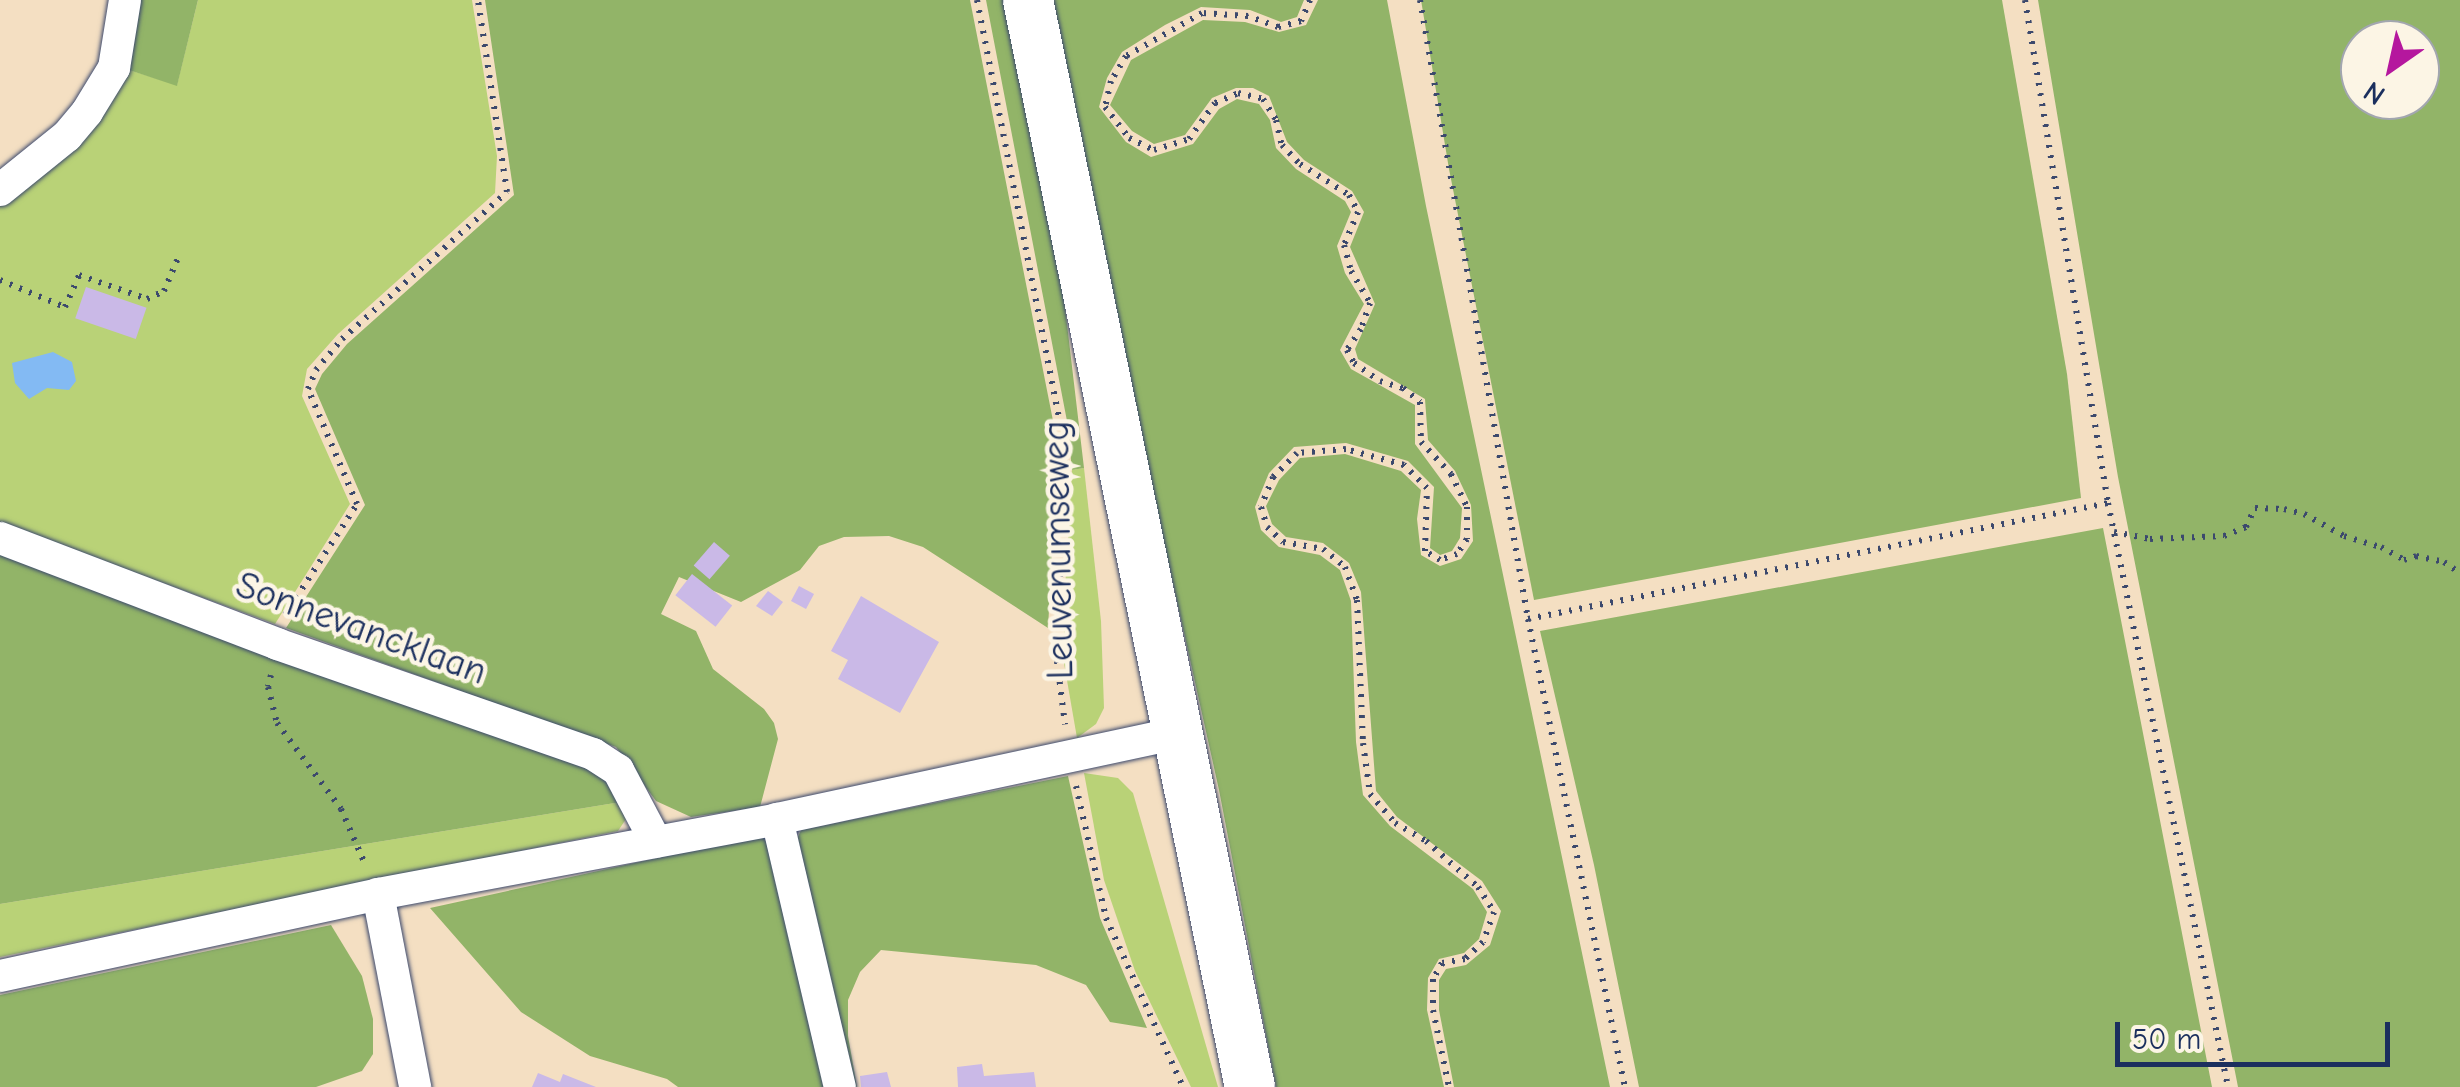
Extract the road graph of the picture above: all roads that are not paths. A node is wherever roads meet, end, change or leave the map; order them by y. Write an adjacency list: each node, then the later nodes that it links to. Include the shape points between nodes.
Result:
1 (125, 0): 3 (street, via 114,68 87,112)
2 (1028, 0): 5 (main road, Leuvenumseweg)
3 (0, 190)
4 (0, 538): 7 (street, Sonnevancklaan, via 607,761 633,793)
5 (1178, 733): 6 (street); 12 (main road, Leuvenumseweg)
6 (777, 819): 7 (street); 11 (street)
7 (656, 842): 8 (street)
8 (378, 894): 9 (street); 10 (street)
9 (0, 976)
10 (416, 1087)
11 (840, 1087)
12 (1250, 1087)

